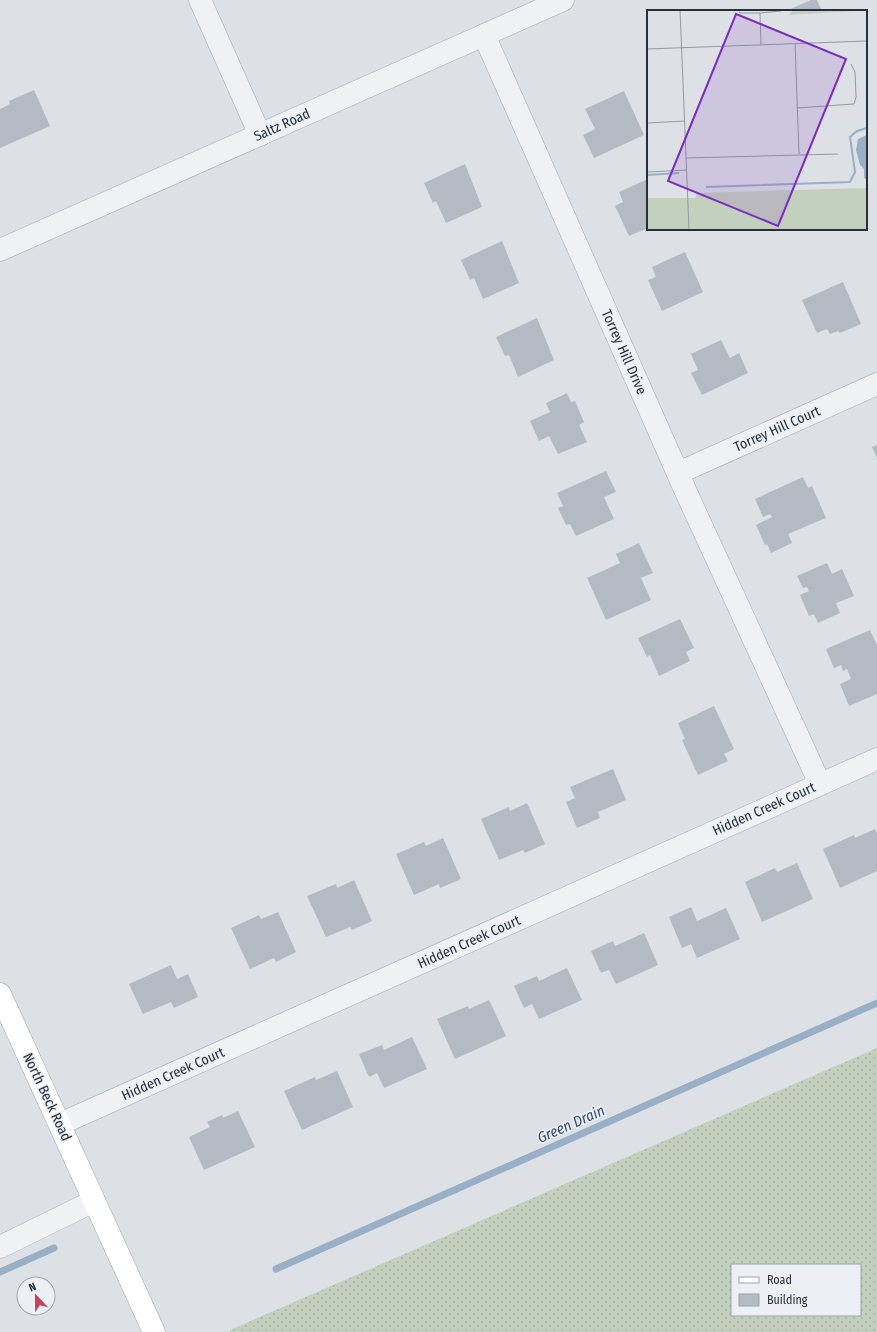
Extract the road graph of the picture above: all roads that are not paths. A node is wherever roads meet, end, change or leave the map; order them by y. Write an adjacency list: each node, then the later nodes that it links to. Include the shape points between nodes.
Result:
1 (200, 0): 4 (street)
2 (563, 0): 3 (street, Saltz Road)
3 (484, 35): 4 (street, Saltz Road); 7 (street, Torrey Hill Drive)
4 (260, 135): 5 (street, Saltz Road)
5 (0, 250)
6 (877, 384): 7 (street, Torrey Hill Court)
7 (678, 473): 9 (street, Torrey Hill Drive)
8 (877, 759): 9 (street, Hidden Creek Court)
9 (820, 784): 11 (street, Hidden Creek Court)
10 (0, 994): 11 (main road, North Beck Road)
11 (60, 1124): 12 (main road, North Beck Road)
12 (94, 1201): 13 (street); 14 (main road, North Beck Road)
13 (0, 1247)
14 (154, 1332)

